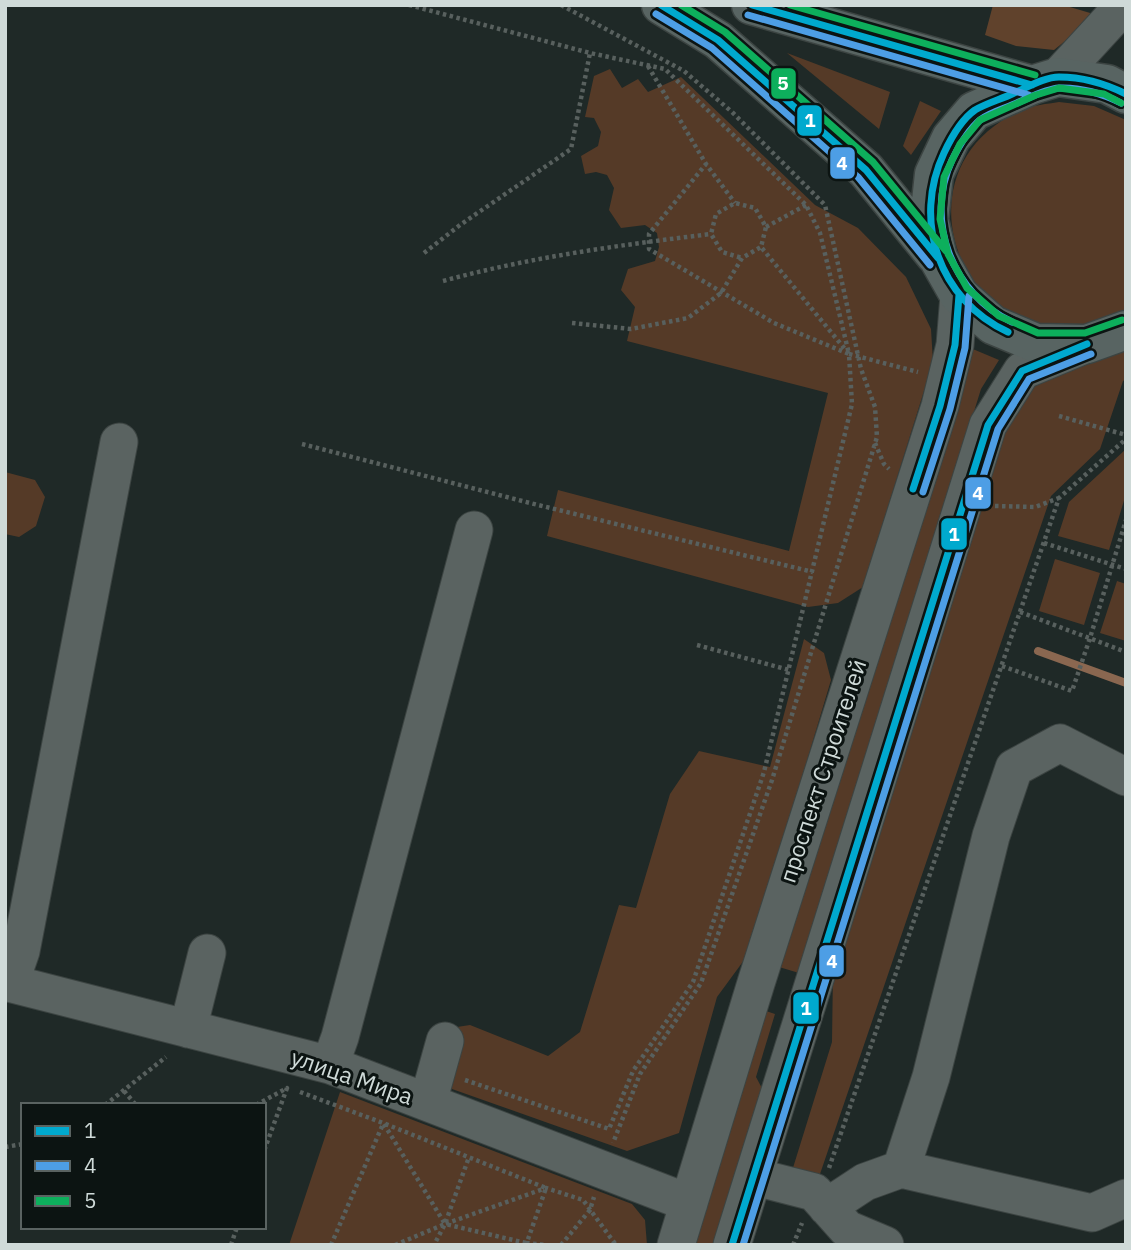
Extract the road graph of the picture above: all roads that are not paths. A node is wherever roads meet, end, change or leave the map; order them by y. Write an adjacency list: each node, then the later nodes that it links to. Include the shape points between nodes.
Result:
1 (662, 5): 6 (main road, via 718,40 866,170)
2 (751, 5): 4 (main road)
3 (1124, 5): 4 (street)
4 (1045, 81): 5 (main road, via 1107,84); 6 (main road, via 974,111 951,138 934,174 929,220)
5 (1126, 94)
6 (938, 258): 7 (main road)
7 (959, 295): 8 (main road, via 993,325 1036,343); 14 (street, проспект Строителей, via 954,345 940,406)
8 (1115, 335): 15 (street, via 1022,372 988,425)
9 (119, 442): 13 (street, via 21,951)
10 (474, 530): 18 (street)
11 (1126, 777): 20 (street, via 1060,743 1014,768 991,836 931,1077)
12 (207, 953): 16 (street)
13 (8, 982): 16 (street, улица Мира)
14 (756, 983): 15 (street); 24 (street, проспект Строителей)
15 (809, 999): 21 (street)
16 (188, 1029): 18 (street, улица Мира)
17 (445, 1041): 19 (street)
18 (330, 1065): 19 (street, улица Мира)
19 (428, 1102): 24 (street, улица Мира)
20 (901, 1169): 22 (street, via 1092,1213); 23 (street)
21 (755, 1177): 23 (street); 26 (street)
22 (1126, 1198)
23 (820, 1200): 27 (street, via 847,1229)
24 (689, 1203): 25 (street, проспект Строителей)
25 (676, 1245)
26 (732, 1245)
27 (885, 1245)

